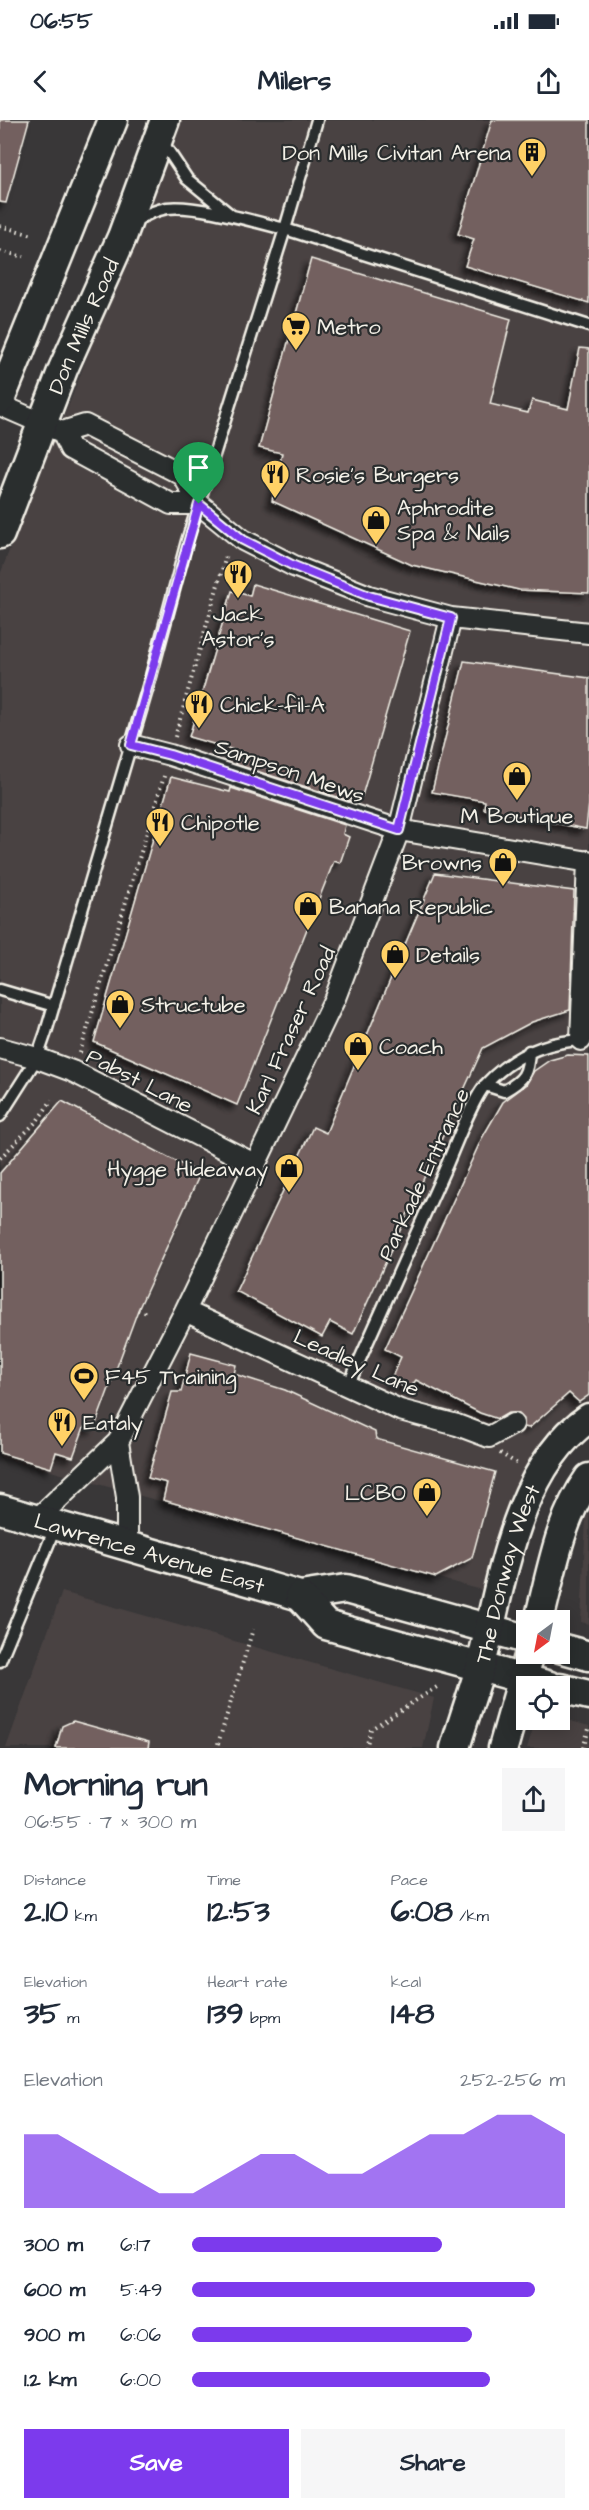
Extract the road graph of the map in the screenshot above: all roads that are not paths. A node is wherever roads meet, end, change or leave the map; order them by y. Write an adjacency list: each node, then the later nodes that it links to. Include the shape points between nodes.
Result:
1 (113, 120): 8 (main road)
2 (317, 120): 6 (lane)
3 (162, 129): 4 (lane, via 191,183); 5 (main road, Don Mills Road)
4 (234, 217): 5 (lane, via 171,207); 6 (lane)
5 (126, 226): 9 (main road, Don Mills Road, via 63,369)
6 (285, 230): 7 (lane); 10 (lane)
7 (589, 326)
8 (0, 403): 9 (street)
9 (52, 428): 10 (street, via 70,449 171,504); 10 (street, via 85,425 183,476); 11 (main road, Don Mills Road)
10 (199, 504): 12 (street, via 243,540 294,566 369,596); 14 (lane)
11 (0, 534)
12 (451, 618): 13 (street); 15 (street, Karl Fraser Road)
13 (589, 633)
14 (131, 745): 15 (street, Sampson Mews); 18 (lane)
15 (399, 830): 16 (street, Sampson Mews); 25 (street, Karl Fraser Road, via 335,998)
16 (589, 861): 19 (street)
17 (0, 990): 18 (lane)
18 (54, 1006): 22 (lane)
19 (585, 1040): 21 (lane, Parkade Entrance)
20 (0, 1048): 22 (street, Pabst Lane)
21 (529, 1051): 23 (lane, Parkade Entrance, via 511,1061); 23 (lane, via 528,1069 517,1084 504,1091)
22 (37, 1058): 24 (lane); 25 (street, Pabst Lane, via 72,1071)
23 (485, 1085): 27 (lane, Parkade Entrance)
24 (0, 1116)
25 (254, 1164): 26 (street, Karl Fraser Road)
26 (185, 1311): 27 (street, Leadley Lane); 30 (street, Karl Fraser Road)
27 (348, 1386): 29 (street, Leadley Lane, via 399,1410 489,1437)
28 (589, 1418): 37 (main road, The Donway West, via 562,1441 528,1493)
29 (513, 1424)
30 (118, 1442): 33 (street, Karl Fraser Road); 34 (street, via 127,1497)
31 (589, 1478): 36 (main road, The Donway West, via 561,1534)
32 (0, 1509): 33 (main road, Lawrence Avenue East)
33 (47, 1522): 34 (main road, Lawrence Avenue East); 41 (lane)
34 (127, 1545): 35 (main road, Lawrence Avenue East)
35 (300, 1596): 37 (main road, Lawrence Avenue East, via 346,1589); 42 (main road, via 326,1625)
36 (542, 1610)
37 (489, 1629): 38 (main road, Lawrence Avenue East); 42 (main road, The Donway West)
38 (516, 1636)
39 (570, 1651): 40 (main road)
40 (589, 1656)
41 (0, 1661)
42 (480, 1668): 43 (main road); 46 (main road, The Donway West)
43 (534, 1673): 47 (main road, The Donway West)
44 (570, 1690): 45 (main road)
45 (589, 1695)
46 (455, 1748)
47 (502, 1748)

